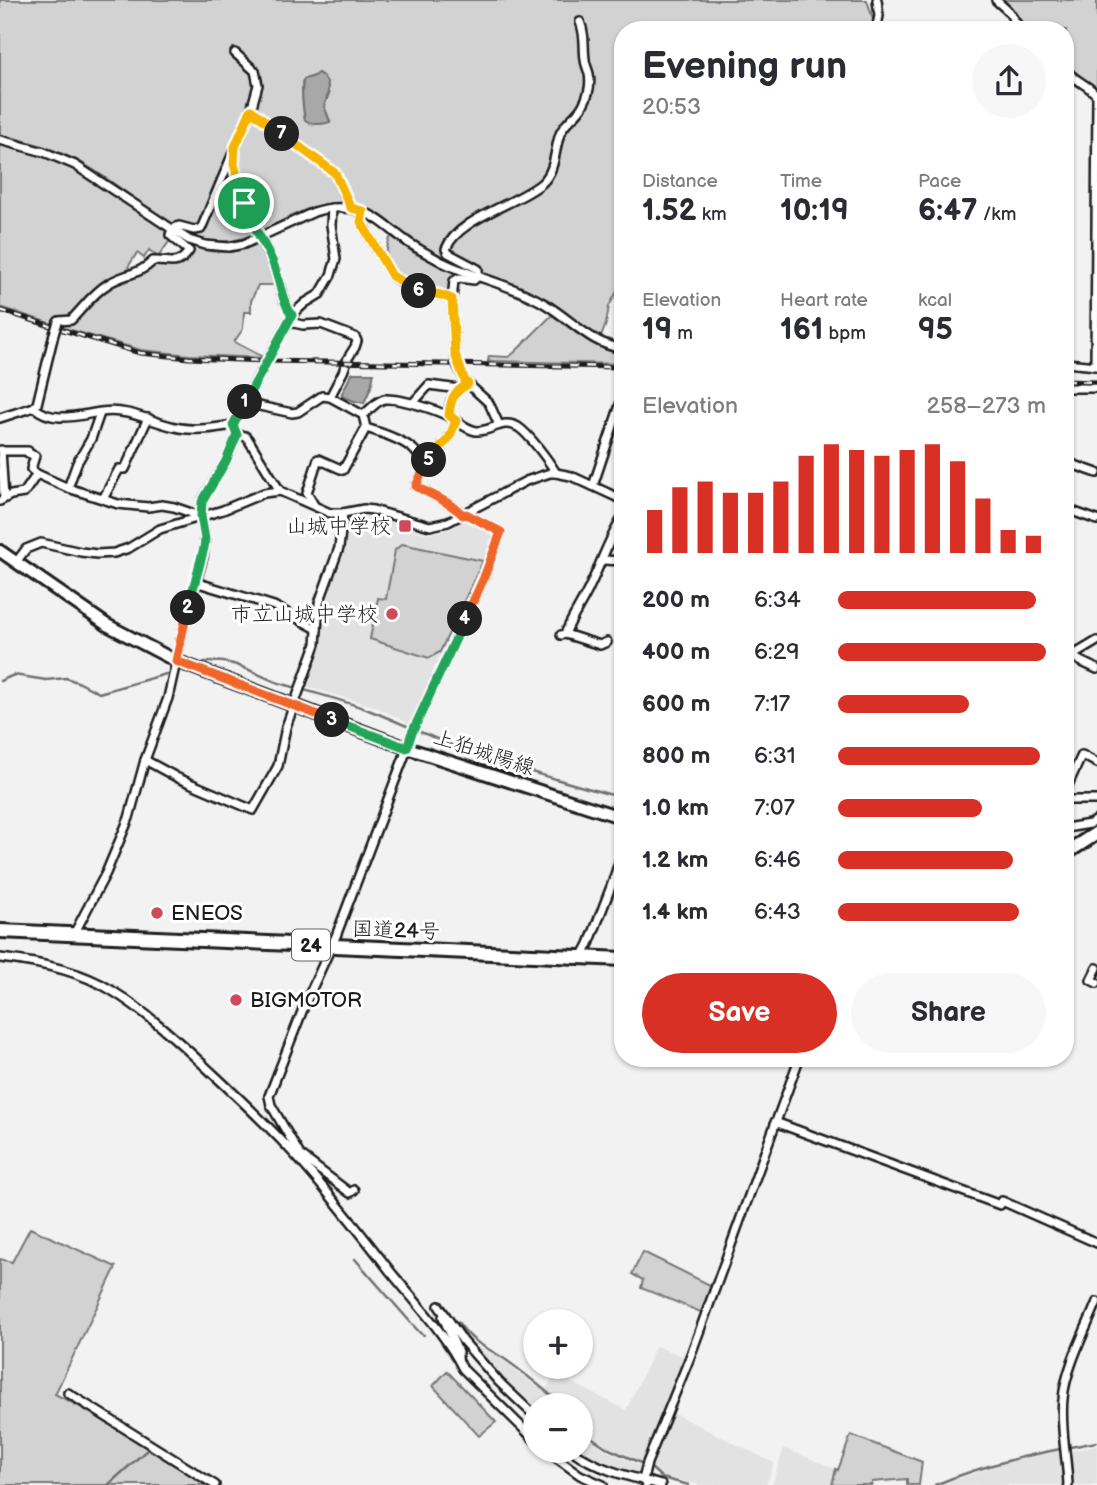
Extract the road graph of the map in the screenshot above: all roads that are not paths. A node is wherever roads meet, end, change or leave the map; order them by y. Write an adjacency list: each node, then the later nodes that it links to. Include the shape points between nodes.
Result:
1 (877, 0): 3 (street)
2 (996, 0): 4 (street)
3 (878, 21)
4 (1015, 21)
5 (580, 22): 17 (street, via 589,87 582,107 560,135 548,177 532,191 488,212 447,246 449,255 478,269)
6 (235, 53): 9 (street, via 255,71 258,85)
7 (1074, 78): 8 (street)
8 (1097, 96): 22 (street)
9 (251, 110): 11 (street); 13 (street, via 331,169)
10 (0, 140): 15 (street, via 75,165)
11 (235, 147): 15 (street, via 201,229); 16 (street, via 234,164 244,203)
12 (332, 208): 13 (street); 16 (street); 19 (street, via 335,266 323,290)
13 (351, 208): 14 (street)
14 (363, 211): 17 (street, via 421,250); 18 (street, via 361,222 392,276 419,292)
15 (172, 229): 16 (street, via 214,247 236,246); 30 (street, bridge, via 170,235 188,251 181,260 153,261 141,271 109,283 71,320 59,321)
16 (260, 236): 19 (street)
17 (478, 276): 18 (street, via 454,281); 20 (street, via 533,297 591,338)
18 (452, 299): 23 (street, via 455,354)
19 (291, 319): 27 (street, via 355,337 355,347); 28 (street)
20 (614, 347)
21 (1074, 364): 22 (street)
22 (1096, 366)
23 (468, 384): 26 (street); 38 (street, via 489,403)
24 (1074, 388): 25 (street)
25 (1097, 388)
26 (459, 389): 29 (street, via 429,385); 34 (street, via 450,403)
27 (330, 397): 28 (street, via 322,396 292,413); 32 (street)
28 (245, 403): 37 (street)
29 (413, 403): 32 (street, via 385,399); 34 (street)
30 (34, 407): 31 (street, via 59,418); 35 (street)
31 (100, 413): 33 (street, via 131,412); 48 (street)
32 (363, 415): 39 (street)
33 (148, 418): 37 (street, via 192,430); 51 (street, via 125,469 119,468)
34 (453, 419): 38 (street, via 475,430); 42 (street, via 449,438)
35 (0, 421)
36 (614, 423): 47 (street)
37 (233, 425): 40 (street)
38 (499, 425): 44 (street, via 518,427)
39 (366, 428): 42 (street, via 405,444); 53 (street, via 343,470 318,459 307,494)
40 (237, 435): 49 (street, via 248,439); 57 (street, via 202,502)
41 (1, 454): 46 (street, via 28,451 35,456 31,469); 52 (street)
42 (426, 464): 56 (street, via 416,486)
43 (1074, 465): 45 (street)
44 (556, 473): 47 (street); 56 (street, via 537,476)
45 (1097, 473)
46 (37, 474): 48 (street); 52 (street, via 24,493)
47 (593, 486): 50 (street)
48 (68, 488): 51 (street)
49 (280, 491): 53 (street); 57 (street)
50 (614, 496)
51 (103, 499): 57 (street, via 138,507 174,507)
52 (2, 500)
53 (314, 506): 55 (street)
54 (1074, 512): 58 (street)
55 (343, 513): 56 (street, via 373,510 430,526); 65 (street, via 339,548 319,603)
56 (465, 514): 73 (street, via 501,532)
57 (201, 516): 62 (street, via 160,529 114,553 81,552 41,542 26,549); 64 (street, via 205,539)
58 (1097, 520)
59 (614, 530): 61 (street)
60 (0, 551): 62 (main road, 上狛城陽線)
61 (603, 560): 63 (street); 67 (street, via 562,635 600,645)
62 (17, 561): 70 (main road, 上狛城陽線, via 107,625)
63 (614, 561)
64 (195, 582): 65 (street, via 274,606); 70 (street)
65 (317, 629): 72 (street)
66 (1097, 641): 68 (street)
67 (607, 642)
68 (1074, 653)
69 (1074, 659): 71 (street)
70 (176, 661): 72 (main road, 上狛城陽線); 75 (street)
71 (1097, 669)
72 (294, 706): 73 (main road, 上狛城陽線); 75 (street, via 278,766 253,810)
73 (407, 748): 79 (main road, 上狛城陽線); 87 (street)
74 (1096, 759): 76 (street, via 1082,755)
75 (145, 760): 86 (street, via 129,818)
76 (1075, 769)
77 (1074, 800): 78 (street)
78 (1097, 800)
79 (614, 815)
80 (1097, 820): 81 (street)
81 (1074, 827)
82 (1097, 833): 83 (highway)
83 (1074, 848)
84 (614, 878): 88 (street)
85 (0, 931): 86 (highway, 国道24号 / 24)
86 (74, 934): 87 (highway, 国道24号 / 24)
87 (330, 946): 88 (highway, 国道24号 / 24); 95 (street, via 269,1096)
88 (582, 957): 90 (highway, 国道24号 / 24)
89 (0, 958): 95 (street, via 40,964 112,990 165,1030)
90 (614, 959)
91 (1097, 968): 92 (street, via 1091,980)
92 (1097, 983)
93 (796, 1067): 94 (street)
94 (775, 1122): 97 (street, via 1000,1205 1002,1201); 105 (street, via 646,1465)
95 (298, 1156): 96 (street, via 350,1193); 99 (street)
96 (354, 1190)
97 (1097, 1243)
98 (1097, 1302): 109 (street, via 1065,1387 1062,1423)
99 (458, 1360): 101 (street, via 439,1306 472,1351); 102 (street)
100 (68, 1393): 106 (street)
101 (523, 1405)
102 (523, 1428)
103 (593, 1462): 105 (street)
104 (564, 1463): 107 (street)
105 (644, 1483): 108 (street)
106 (215, 1485)
107 (603, 1485)
108 (661, 1485)
109 (1068, 1485)

